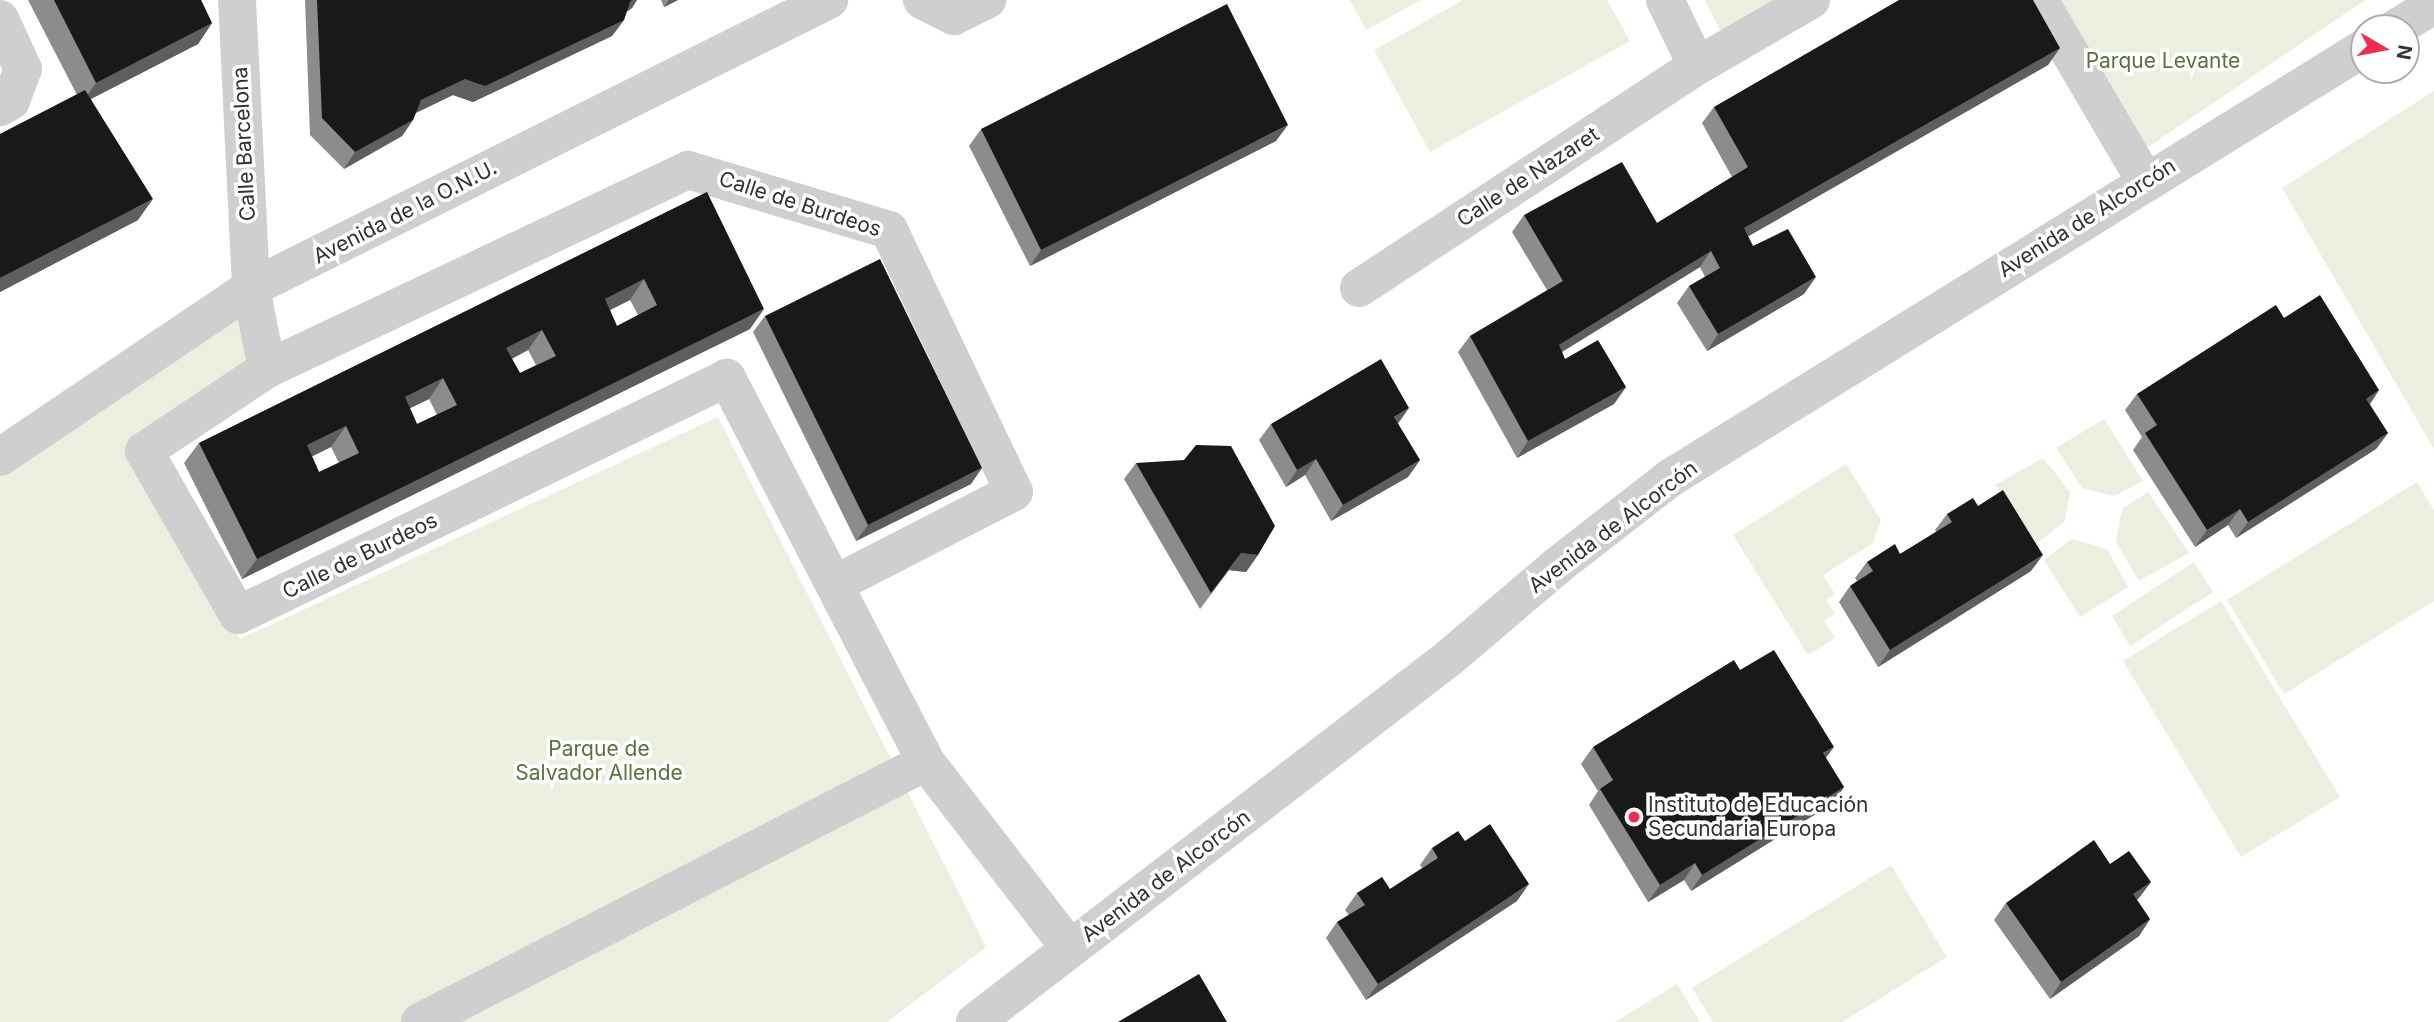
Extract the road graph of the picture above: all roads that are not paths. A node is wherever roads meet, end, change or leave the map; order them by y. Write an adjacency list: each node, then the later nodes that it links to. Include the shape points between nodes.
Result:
1 (237, 0): 13 (street, Calle Barcelona)
2 (829, 0): 13 (street, Avenida de la O.N.U.)
3 (922, 0): 4 (street, via 954,16)
4 (987, 0)
5 (1665, 0): 10 (street)
6 (1811, 0): 10 (street, Calle de Nazaret)
7 (2039, 0): 12 (street)
8 (0, 19): 11 (street, via 23,69 11,101)
9 (2350, 57): 12 (street, Avenida de Alcorcón)
10 (1697, 66): 14 (street, Calle de Nazaret)
11 (0, 107)
12 (2146, 181): 19 (street, Avenida de Alcorcón, via 1670,478 1449,658)
13 (251, 288): 15 (street); 16 (street, Avenida de la O.N.U.)
14 (1359, 288)
15 (267, 369): 17 (street, Calle de Burdeos, via 144,451 238,615 727,378); 17 (street, Calle de Burdeos, via 688,170 889,230 1014,492)
16 (0, 457)
17 (835, 584): 18 (street, Calle de Burdeos)
18 (926, 762): 19 (street, Calle de Burdeos); 20 (street)
19 (1070, 948): 21 (street, Avenida de Alcorcón)
20 (420, 1022)
21 (975, 1022)

